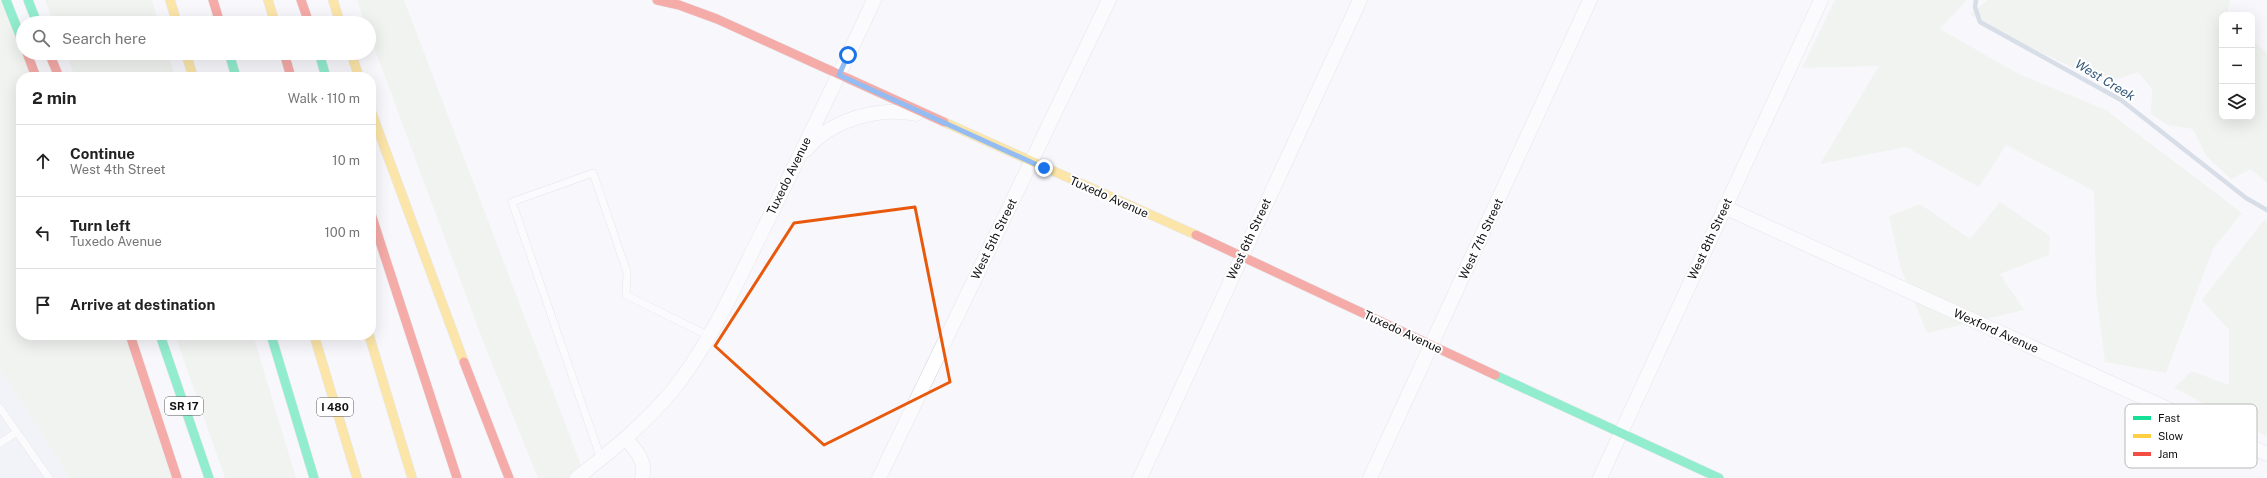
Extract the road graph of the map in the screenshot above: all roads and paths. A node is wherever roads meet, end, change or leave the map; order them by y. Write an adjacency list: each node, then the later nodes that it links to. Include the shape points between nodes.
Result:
1 (6, 0): 20 (main road)
2 (28, 0): 14 (main road)
3 (170, 0): 15 (main road)
4 (213, 0): 16 (main road)
5 (268, 0): 17 (main road)
6 (301, 0): 18 (main road)
7 (333, 0): 19 (main road)
8 (657, 0): 35 (main road, via 717,19)
9 (874, 0): 35 (street)
10 (1109, 0): 38 (street, West 5th Street)
11 (1360, 0): 42 (street, West 6th Street)
12 (1590, 0): 49 (street, West 7th Street)
13 (1821, 0): 40 (street, West 8th Street)
14 (34, 16)
15 (175, 16)
16 (218, 16)
17 (273, 16)
18 (307, 16)
19 (338, 16)
20 (16, 25)
21 (30, 60): 28 (main road)
22 (52, 60): 29 (main road)
23 (188, 60): 30 (main road)
24 (231, 60): 31 (main road)
25 (286, 60): 32 (main road)
26 (321, 60): 33 (main road)
27 (353, 60): 34 (main road)
28 (34, 72)
29 (57, 72)
30 (192, 72)
31 (235, 72)
32 (290, 72)
33 (325, 72)
34 (357, 72)
35 (839, 75): 36 (main road, Tuxedo Avenue); 39 (street, Tuxedo Avenue)
36 (933, 118): 38 (main road, Tuxedo Avenue); 39 (street, via 883,111 859,117 832,129 811,143)
37 (376, 125): 66 (main road)
38 (1031, 162): 42 (main road, Tuxedo Avenue); 69 (street, West 5th Street)
39 (795, 165): 43 (street, Tuxedo Avenue)
40 (1724, 207): 50 (street, Wexford Avenue); 53 (street, West 8th Street)
41 (376, 229): 65 (main road)
42 (1241, 255): 49 (main road, Tuxedo Avenue); 70 (street, West 6th Street)
43 (709, 336): 54 (street, Tuxedo Avenue, via 673,389); 58 (lane, via 626,295 627,272 593,173 512,202)
44 (132, 340): 60 (main road, SR 17)
45 (162, 340): 61 (main road, SR 17)
46 (273, 340): 62 (main road)
47 (316, 340): 63 (main road, I 480)
48 (371, 340): 64 (main road)
49 (1431, 345): 53 (main road, Tuxedo Avenue); 71 (street, West 7th Street)
50 (2157, 404)
51 (0, 408): 52 (lane)
52 (17, 432): 55 (lane); 59 (lane)
53 (1620, 433): 72 (street, West 8th Street); 73 (main road, Tuxedo Avenue)
54 (626, 439): 58 (street, Tuxedo Avenue); 68 (street, via 642,459)
55 (0, 443)
56 (2257, 449): 57 (street, Wexford Avenue)
57 (2267, 454)
58 (601, 459): 67 (street, Tuxedo Avenue)
59 (49, 478)
60 (177, 478)
61 (208, 478)
62 (314, 478)
63 (357, 478)
64 (412, 478)
65 (457, 478)
66 (509, 478)
67 (577, 478)
68 (642, 478)
69 (879, 478)
70 (1140, 478)
71 (1370, 478)
72 (1600, 478)
73 (1719, 478)

